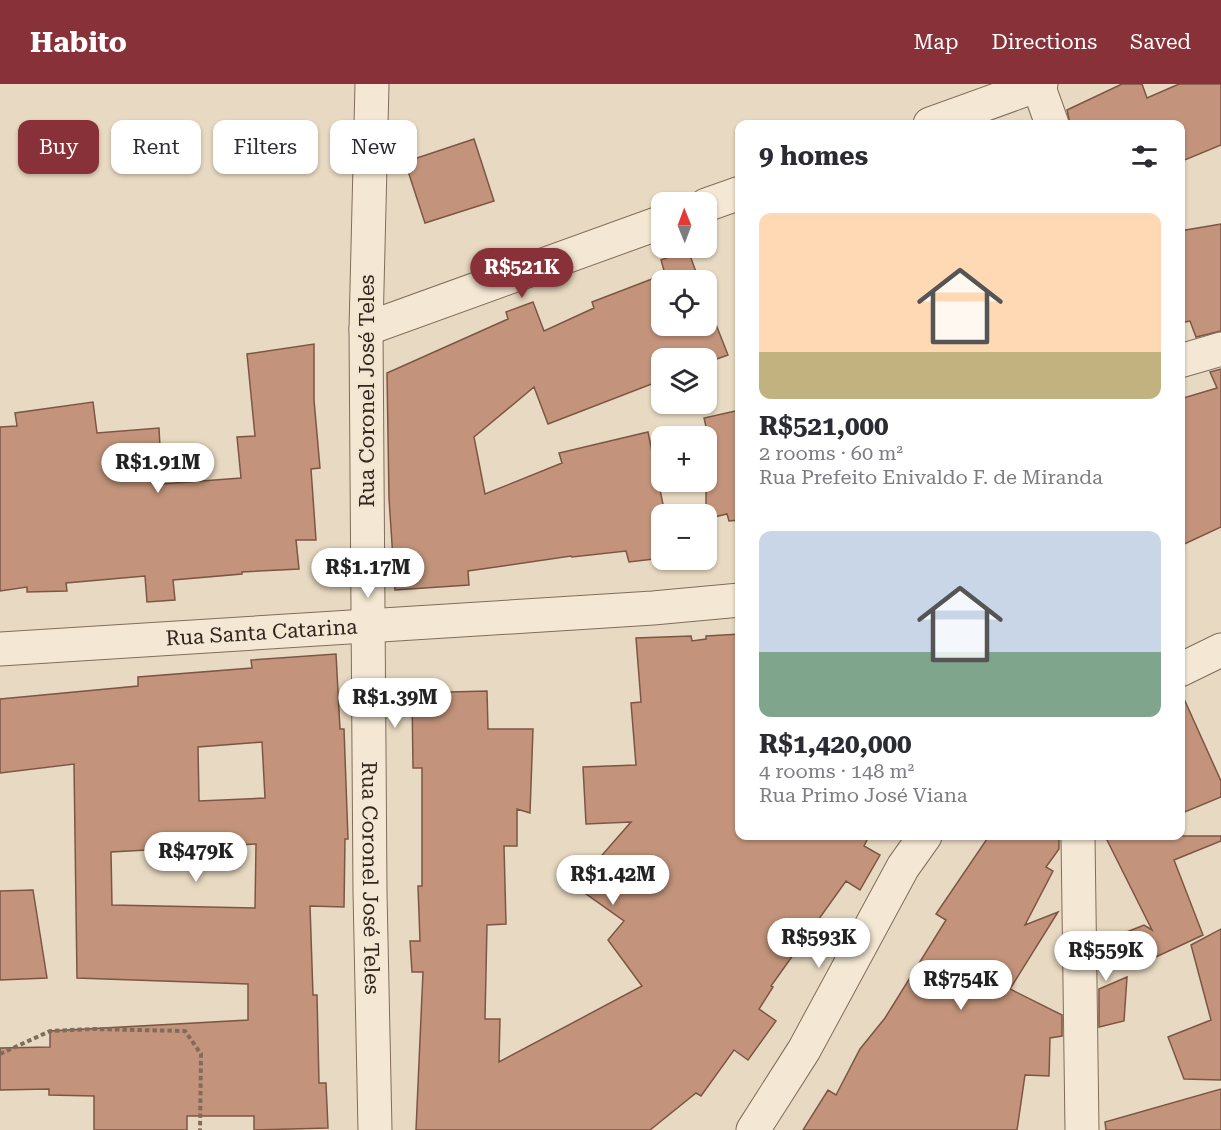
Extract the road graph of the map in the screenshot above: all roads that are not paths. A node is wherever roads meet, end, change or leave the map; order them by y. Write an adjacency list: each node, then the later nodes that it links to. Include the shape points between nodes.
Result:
1 (372, 84): 8 (street, Rua Coronel José Teles)
2 (1039, 85): 3 (street); 4 (street)
3 (941, 120)
4 (1051, 120)
5 (735, 196): 6 (street)
6 (717, 201)
7 (651, 226): 8 (street)
8 (366, 329): 12 (street, Rua Coronel José Teles)
9 (1221, 349): 10 (street)
10 (1185, 360)
11 (735, 600): 12 (street, Rua Santa Catarina)
12 (368, 624): 13 (street, Rua Santa Catarina); 18 (street, Rua Coronel José Teles)
13 (0, 649)
14 (1221, 650): 15 (street)
15 (1185, 668)
16 (922, 840): 19 (street, via 903,867 804,1050)
17 (1078, 840): 20 (street)
18 (375, 1130)
19 (753, 1130)
20 (1082, 1130)

